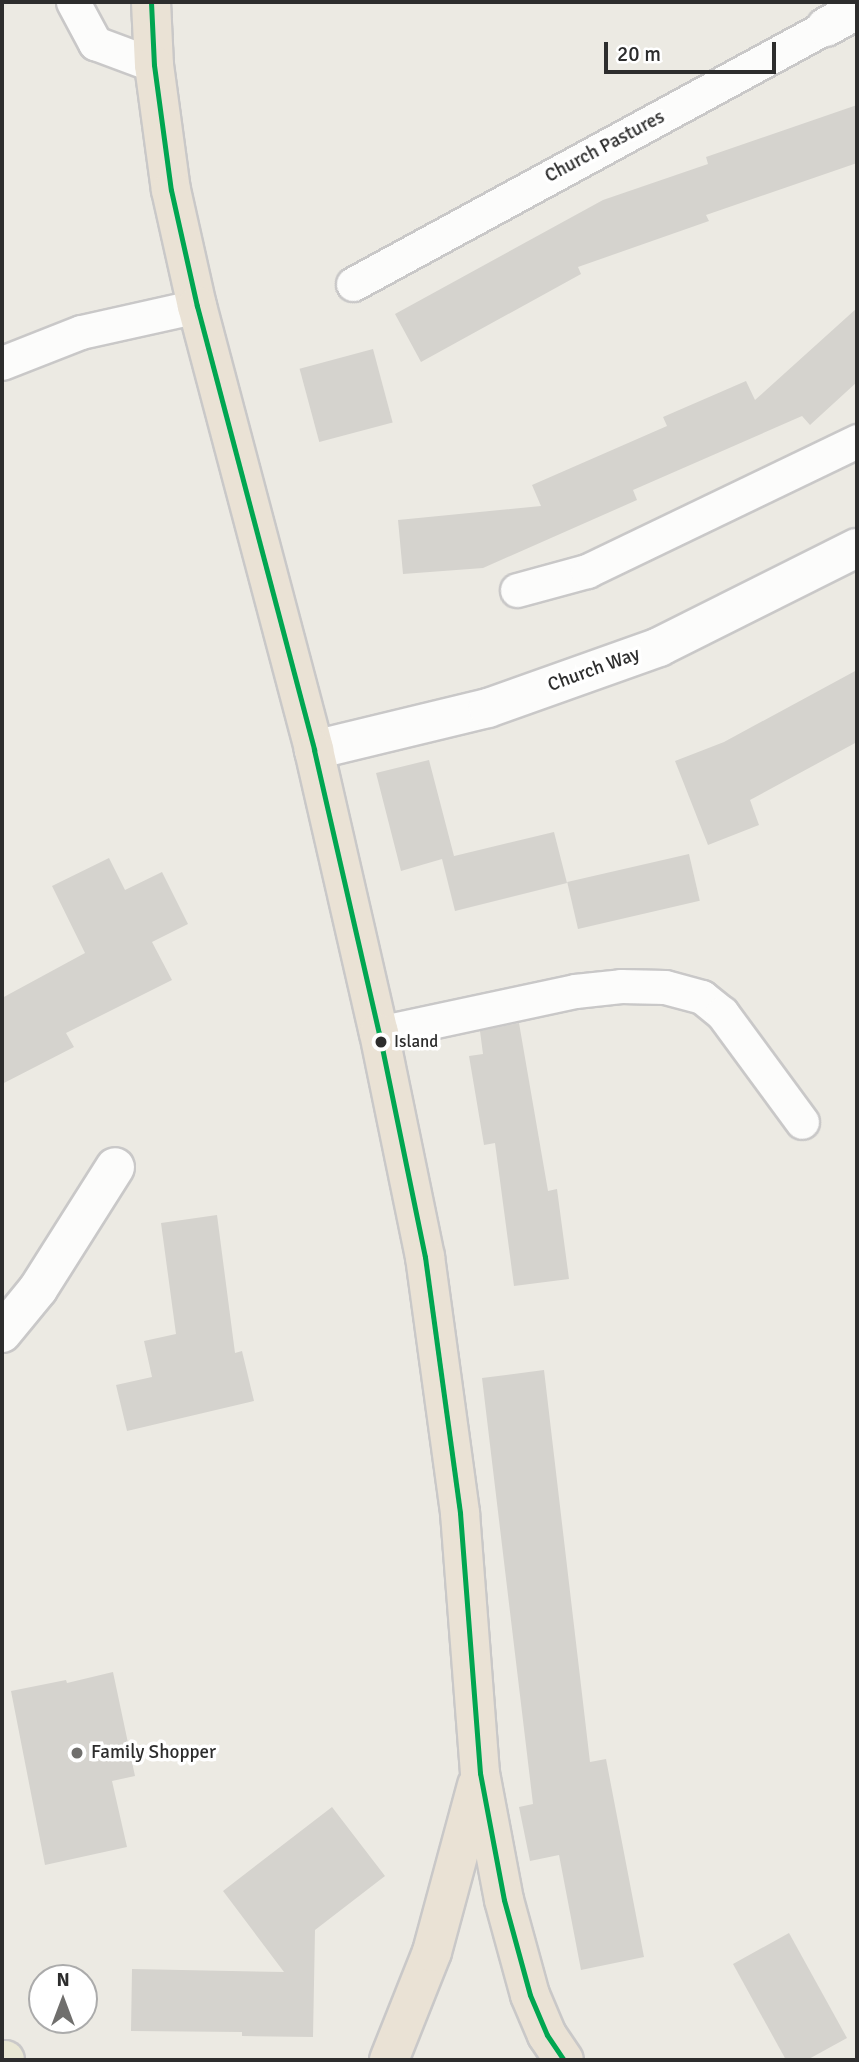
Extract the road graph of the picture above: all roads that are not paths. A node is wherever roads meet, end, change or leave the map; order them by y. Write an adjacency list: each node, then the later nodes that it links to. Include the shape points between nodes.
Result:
1 (73, 2): 4 (lane, via 95,43)
2 (151, 2): 4 (highway)
3 (842, 18): 5 (lane, Church Pastures)
4 (154, 65): 6 (highway, via 171,190)
5 (353, 284)
6 (197, 306): 7 (lane, via 81,332); 11 (highway)
7 (2, 363)
8 (857, 441): 10 (lane, via 587,570)
9 (857, 548): 11 (street, Church Way, via 659,647 488,708)
10 (517, 590)
11 (314, 750): 12 (highway)
12 (379, 1033): 13 (lane, via 575,991 665,987 702,997 722,1013); 16 (highway, via 425,1257 456,1486)
13 (802, 1122)
14 (115, 1167): 15 (street, via 38,1289)
15 (2, 1333)
16 (480, 1773): 17 (highway, via 432,1952); 18 (highway, via 522,1969 547,2035)
17 (388, 2060)
18 (564, 2060)

